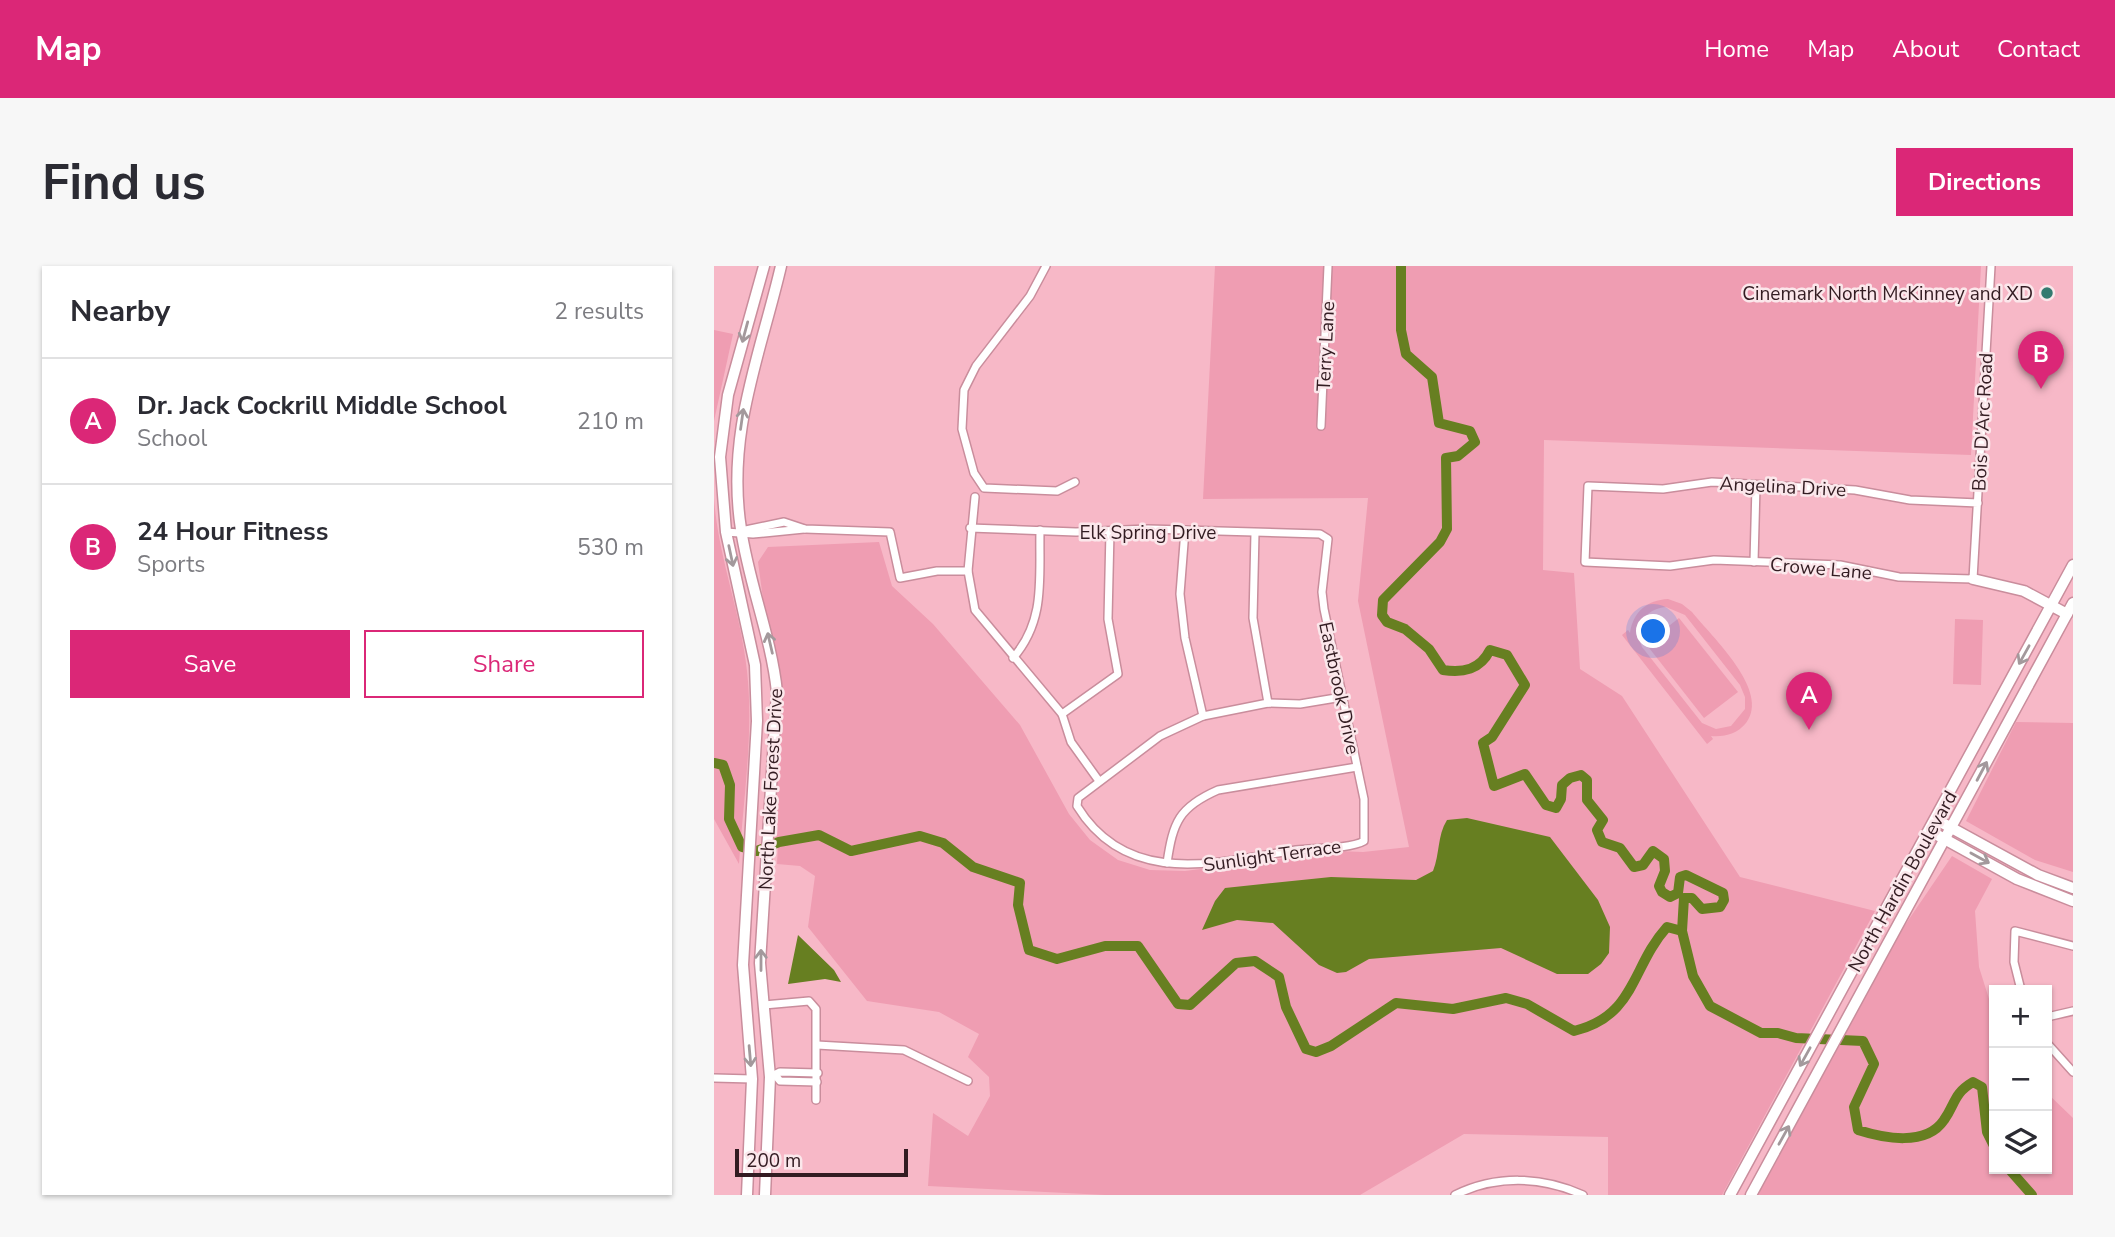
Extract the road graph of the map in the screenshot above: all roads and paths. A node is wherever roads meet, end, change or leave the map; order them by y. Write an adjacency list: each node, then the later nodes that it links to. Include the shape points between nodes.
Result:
1 (764, 266): 6 (main road, North Lake Forest Drive)
2 (781, 266): 7 (main road, North Lake Forest Drive)
3 (1046, 266): 9 (street, via 1030,296 976,366 961,402 962,429 978,482 984,488 1056,491)
4 (1328, 266): 8 (street, Terry Lane)
5 (1991, 266): 12 (street, Bois D'Arc Road)
6 (755, 298): 7 (main road); 18 (main road, North Lake Forest Drive, one-way to 18, via 728,395 720,457)
7 (771, 303): 16 (main road, North Lake Forest Drive, one-way to 7, via 736,460 745,396)
8 (1321, 426)
9 (1075, 482)
10 (1756, 486): 12 (street, Angelina Drive, via 1855,490 1910,500); 21 (street, Angelina Drive, via 1712,482 1663,489 1588,485); 22 (street)
11 (975, 498): 13 (street)
12 (1978, 503): 25 (street, Bois D'Arc Road)
13 (970, 528): 14 (street, Elk Spring Drive); 24 (street)
14 (1040, 530): 17 (street, Elk Spring Drive); 29 (street, via 1036,623)
15 (1185, 530): 17 (street, Elk Spring Drive); 19 (street, Elk Spring Drive); 33 (street, via 1181,605)
16 (741, 531): 18 (street); 24 (street, via 890,532 900,578); 46 (main road, North Lake Forest Drive, one-way to 16, via 760,963 777,692 773,658)
17 (1110, 531): 32 (street, via 1108,619 1118,674)
18 (726, 532): 55 (main road, North Lake Forest Drive, one-way to 55, via 755,665 757,721 743,965)
19 (1255, 533): 20 (street, Elk Spring Drive); 31 (street, via 1253,618)
20 (1326, 536): 30 (street, Eastbrook Drive, via 1323,601)
21 (1586, 562): 22 (street, Crowe Lane, via 1670,566 1714,560)
22 (1754, 562): 25 (street, Crowe Lane, via 1840,565 1899,577)
23 (2073, 565): 27 (main road, North Hardin Boulevard)
24 (968, 571): 29 (street, via 975,610)
25 (1973, 579): 27 (main road, Crowe Lane, via 2018,589)
26 (2073, 603): 28 (main road, North Hardin Boulevard)
27 (2052, 606): 28 (main road, Crowe Lane); 36 (main road, North Hardin Boulevard, one-way to 36)
28 (2067, 614): 37 (main road, North Hardin Boulevard, one-way to 28)
29 (1013, 658): 32 (street)
30 (1342, 697): 31 (street, via 1300,705); 34 (street, Eastbrook Drive)
31 (1268, 704): 33 (street)
32 (1062, 714): 35 (street, via 1071,742)
33 (1203, 716): 35 (street, via 1160,736)
34 (1357, 767): 40 (street, Eastbrook Drive, via 1364,799); 41 (street, via 1218,790 1201,798 1177,820)
35 (1099, 781): 41 (street, Sunlight Terrace, via 1077,802 1082,813 1125,851)
36 (1937, 820): 37 (main road); 38 (main road, North Hardin Boulevard)
37 (1951, 829): 39 (main road, North Hardin Boulevard); 42 (main road, via 2038,875)
38 (1930, 831): 39 (main road); 63 (main road, North Hardin Boulevard, one-way to 63)
39 (1946, 839): 43 (main road, one-way to 43, via 2017,879); 64 (main road, North Hardin Boulevard, one-way to 39)
40 (1364, 841): 41 (street, Sunlight Terrace, via 1191,866)
41 (1167, 863)
42 (2073, 888)
43 (2073, 901)
44 (2073, 946): 45 (street, via 2015,931 2014,962)
45 (2020, 985)
46 (764, 1005): 49 (street, via 809,1001 816,1009); 53 (main road, North Lake Forest Drive)
47 (2073, 1011): 48 (street)
48 (2052, 1016)
49 (817, 1045): 52 (street); 56 (street, via 904,1050)
50 (2051, 1048): 51 (street)
51 (2073, 1072)
52 (818, 1073): 53 (street, via 780,1072); 57 (street)
53 (773, 1076): 55 (main road); 57 (street, via 780,1081); 60 (main road, North Lake Forest Drive)
54 (714, 1079): 55 (street)
55 (752, 1079): 59 (main road, North Lake Forest Drive)
56 (968, 1081)
57 (817, 1082): 58 (street)
58 (816, 1100)
59 (747, 1195)
60 (765, 1195)
61 (1455, 1195): 62 (street, via 1516,1180 1555,1185)
62 (1583, 1195)
63 (1730, 1195)
64 (1751, 1195)

